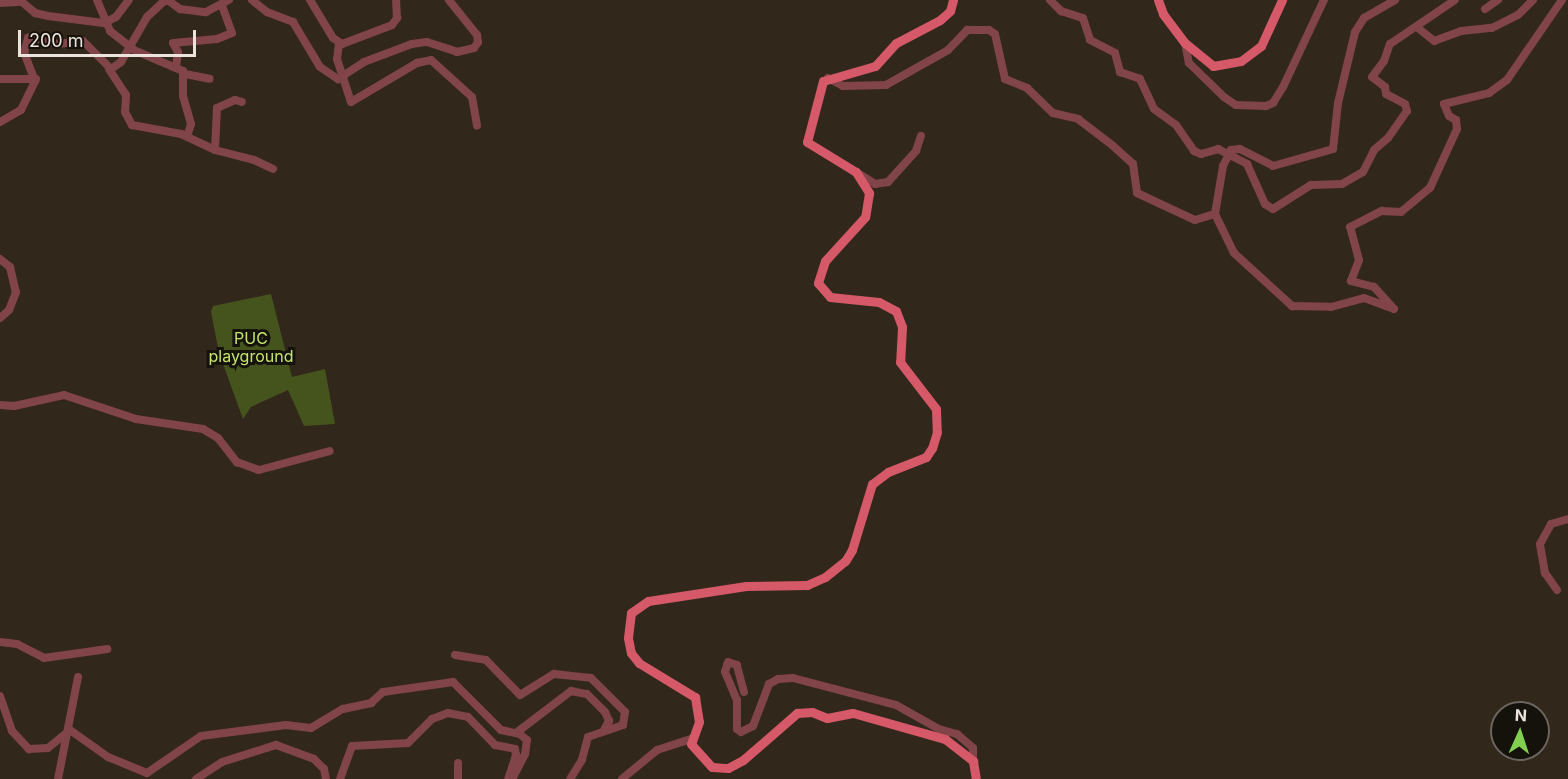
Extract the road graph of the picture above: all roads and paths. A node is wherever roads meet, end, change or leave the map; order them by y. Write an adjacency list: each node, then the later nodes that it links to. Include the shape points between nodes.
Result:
1 (97, 0): 20 (street)
2 (129, 0): 20 (street, via 116,17)
3 (252, 0): 32 (street, via 267,12 293,22 320,68 331,77)
4 (310, 0): 22 (street)
5 (396, 0): 22 (street, via 398,18 392,25)
6 (449, 0): 32 (street, via 478,38 474,48 457,52 427,42 412,44 364,62)
7 (953, 0): 28 (main road, via 950,11 940,20 896,43 875,66)
8 (1050, 0): 39 (street, via 1061,11 1084,19 1090,40 1114,53 1120,72 1140,79 1154,109 1176,125 1194,151 1201,154 1214,149)
9 (1158, 0): 23 (main road, via 1163,14)
10 (1282, 0): 23 (main road, via 1261,46 1241,61 1214,66)
11 (1324, 0): 23 (street, via 1283,87 1273,103 1266,106 1236,105 1224,97 1189,63)
12 (1395, 0): 39 (street, via 1364,18 1355,32 1338,103 1333,149 1273,166 1240,149)
13 (1455, 0): 21 (street)
14 (1497, 0): 19 (street)
15 (1533, 0): 21 (street, via 1518,15 1492,28 1461,31 1435,41)
16 (1562, 0): 42 (street, via 1506,80 1489,93 1444,104 1449,116 1456,120 1457,129 1430,188 1401,212 1382,211 1350,227 1359,260 1351,281 1374,287 1394,309 1364,298 1331,307 1292,306 1234,253)
17 (0, 3): 20 (street, via 22,2 48,16)
18 (226, 3): 24 (street, via 198,12 164,1 147,16); 25 (street, via 232,33 217,39 172,43 178,52)
19 (1485, 9)
20 (104, 23): 24 (street)
21 (1418, 28): 39 (street, via 1389,44 1384,61 1372,77 1385,87 1386,94 1405,104 1407,111 1374,150 1358,178 1340,185 1311,185 1274,209 1265,204 1247,164)
22 (339, 43): 32 (street, via 337,59)
23 (1185, 43)
24 (131, 47): 25 (street); 26 (street, via 121,62)
25 (176, 67): 27 (street)
26 (109, 69): 30 (street, via 85,41 58,44 30,37 23,48); 36 (street, via 125,93 125,112 132,124)
27 (185, 74): 31 (street); 36 (street, via 183,96 191,124)
28 (828, 78): 41 (main road, via 819,86 807,142); 42 (street, via 851,87 886,85 948,50 967,30 989,30 995,34 1005,79 1027,87 1053,113 1078,120 1112,145 1133,164 1137,193 1190,219)
29 (0, 79): 30 (street)
30 (36, 79): 34 (street, via 21,110)
31 (210, 79)
32 (342, 79): 35 (street, via 351,102 417,63 431,60 472,97)
33 (242, 102): 38 (street, via 235,100 217,108)
34 (0, 122)
35 (477, 126)
36 (187, 136): 38 (street)
37 (921, 136): 41 (street, via 916,152 888,182 875,184)
38 (215, 150): 40 (street)
39 (1228, 153): 42 (street)
40 (273, 169)
41 (856, 172): 60 (main road, via 867,184 868,209 825,261 818,283 830,297 879,302 896,311 902,327 900,362 936,409 935,440 926,457 888,472 872,484 852,550 825,577 807,585 746,586 648,601 631,613 628,638 634,658 695,697 699,704 699,722)
42 (1215, 214)
43 (0, 259): 44 (street, via 10,267 16,292 9,310)
44 (0, 318)
45 (0, 405): 46 (street, via 14,406 64,395 136,419 203,429 218,438 237,462 259,470)
46 (330, 451)
47 (1568, 519): 48 (street, via 1551,524 1540,544 1545,573)
48 (1557, 590)
49 (0, 642): 50 (street)
50 (10, 645): 51 (street, via 17,644 44,658); 52 (street)
51 (107, 649)
52 (0, 652)
53 (455, 655): 58 (street, via 486,660 520,695 554,675 591,678 625,712 623,725)
54 (78, 677): 57 (street)
55 (744, 692): 61 (street, via 737,664 728,662 725,672 738,700 737,729 741,732 753,726 770,684 793,678 896,705 939,729 957,734 974,748)
56 (0, 696): 57 (street, via 12,731 29,749 48,748)
57 (67, 730): 59 (street, via 108,758 147,773 201,736 286,725 310,729 343,708 371,703 383,692 448,681 462,687 501,730); 63 (street)
58 (604, 730): 59 (street, via 609,721 605,712 587,694 571,691); 70 (street, via 588,737 582,760)
59 (516, 733): 69 (street, via 525,736 528,744)
60 (691, 739): 61 (main road, via 705,763 721,769 743,760 789,717 804,712 832,718 853,713 945,740); 71 (street, via 657,750)
61 (973, 761): 72 (main road)
62 (458, 763): 67 (street)
63 (58, 779)
64 (196, 779): 65 (street, via 222,762 276,745 314,759 324,769)
65 (326, 779)
66 (340, 779): 68 (street, via 352,746 363,742 408,743 432,719 448,713 468,717 493,743 514,749 516,755)
67 (458, 779)
68 (508, 779)
69 (512, 779)
70 (570, 779)
71 (622, 779)
72 (976, 779)

